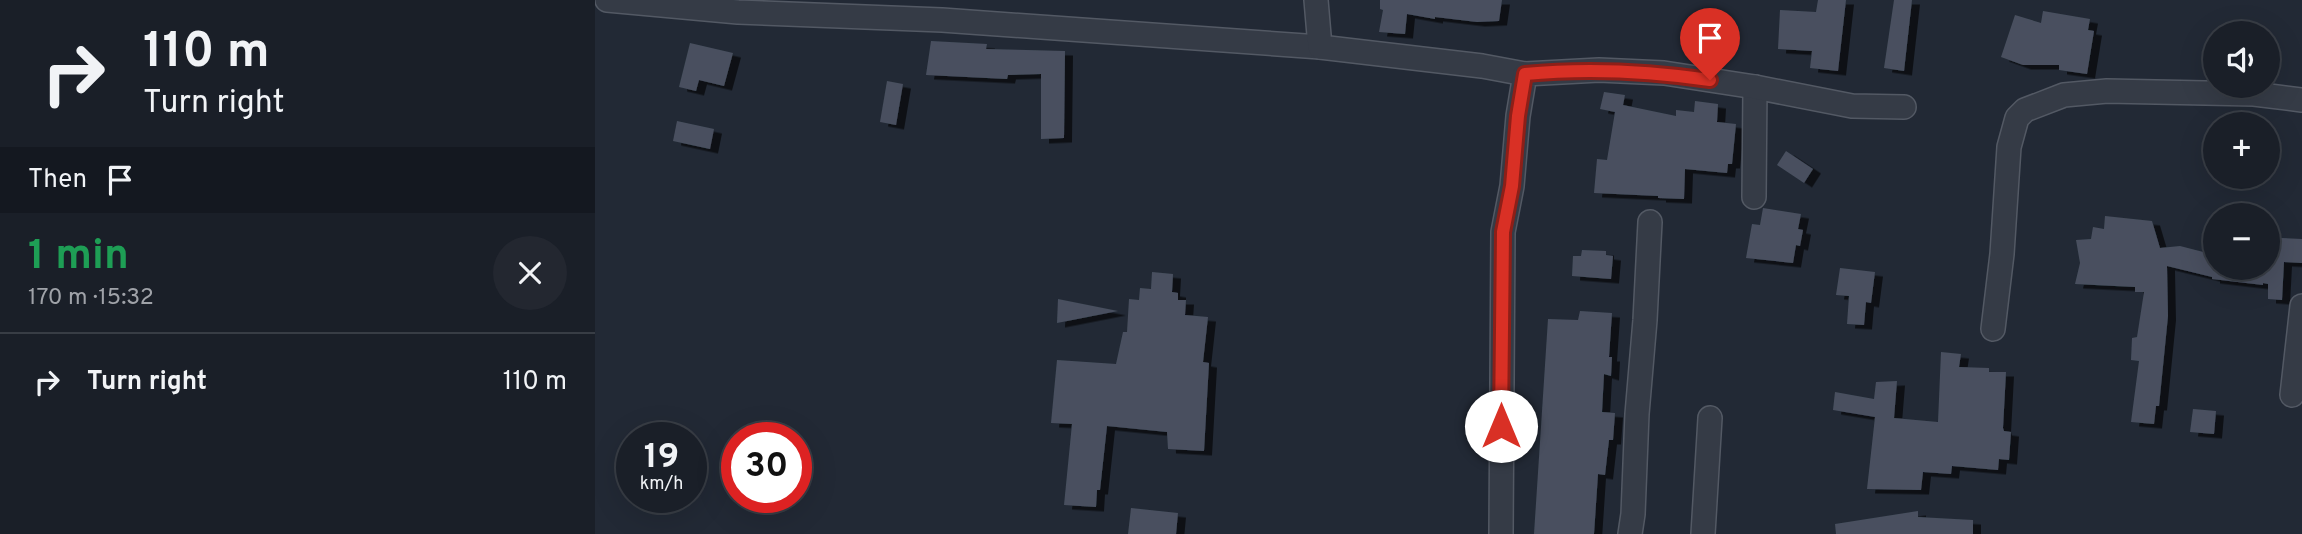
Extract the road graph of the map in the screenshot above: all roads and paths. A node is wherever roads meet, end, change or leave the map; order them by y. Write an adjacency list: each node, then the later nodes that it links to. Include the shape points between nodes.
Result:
1 (607, 0): 3 (street, via 738,12)
2 (1316, 0): 4 (street)
3 (911, 9): 4 (street)
4 (1320, 47): 5 (street)
5 (1525, 74): 6 (street, via 1664,73); 15 (street, via 1503,232)
6 (1755, 87): 8 (street, via 1852,106); 9 (street)
7 (2302, 100): 12 (street, via 2254,94 2107,91 2064,95 2025,110 2017,118 2009,146)
8 (1904, 107)
9 (1754, 197)
10 (1650, 222): 16 (street)
11 (2302, 306): 13 (street)
12 (1993, 329)
13 (2292, 395)
14 (1710, 418): 17 (street)
15 (1501, 534)
16 (1630, 534)
17 (1703, 534)

